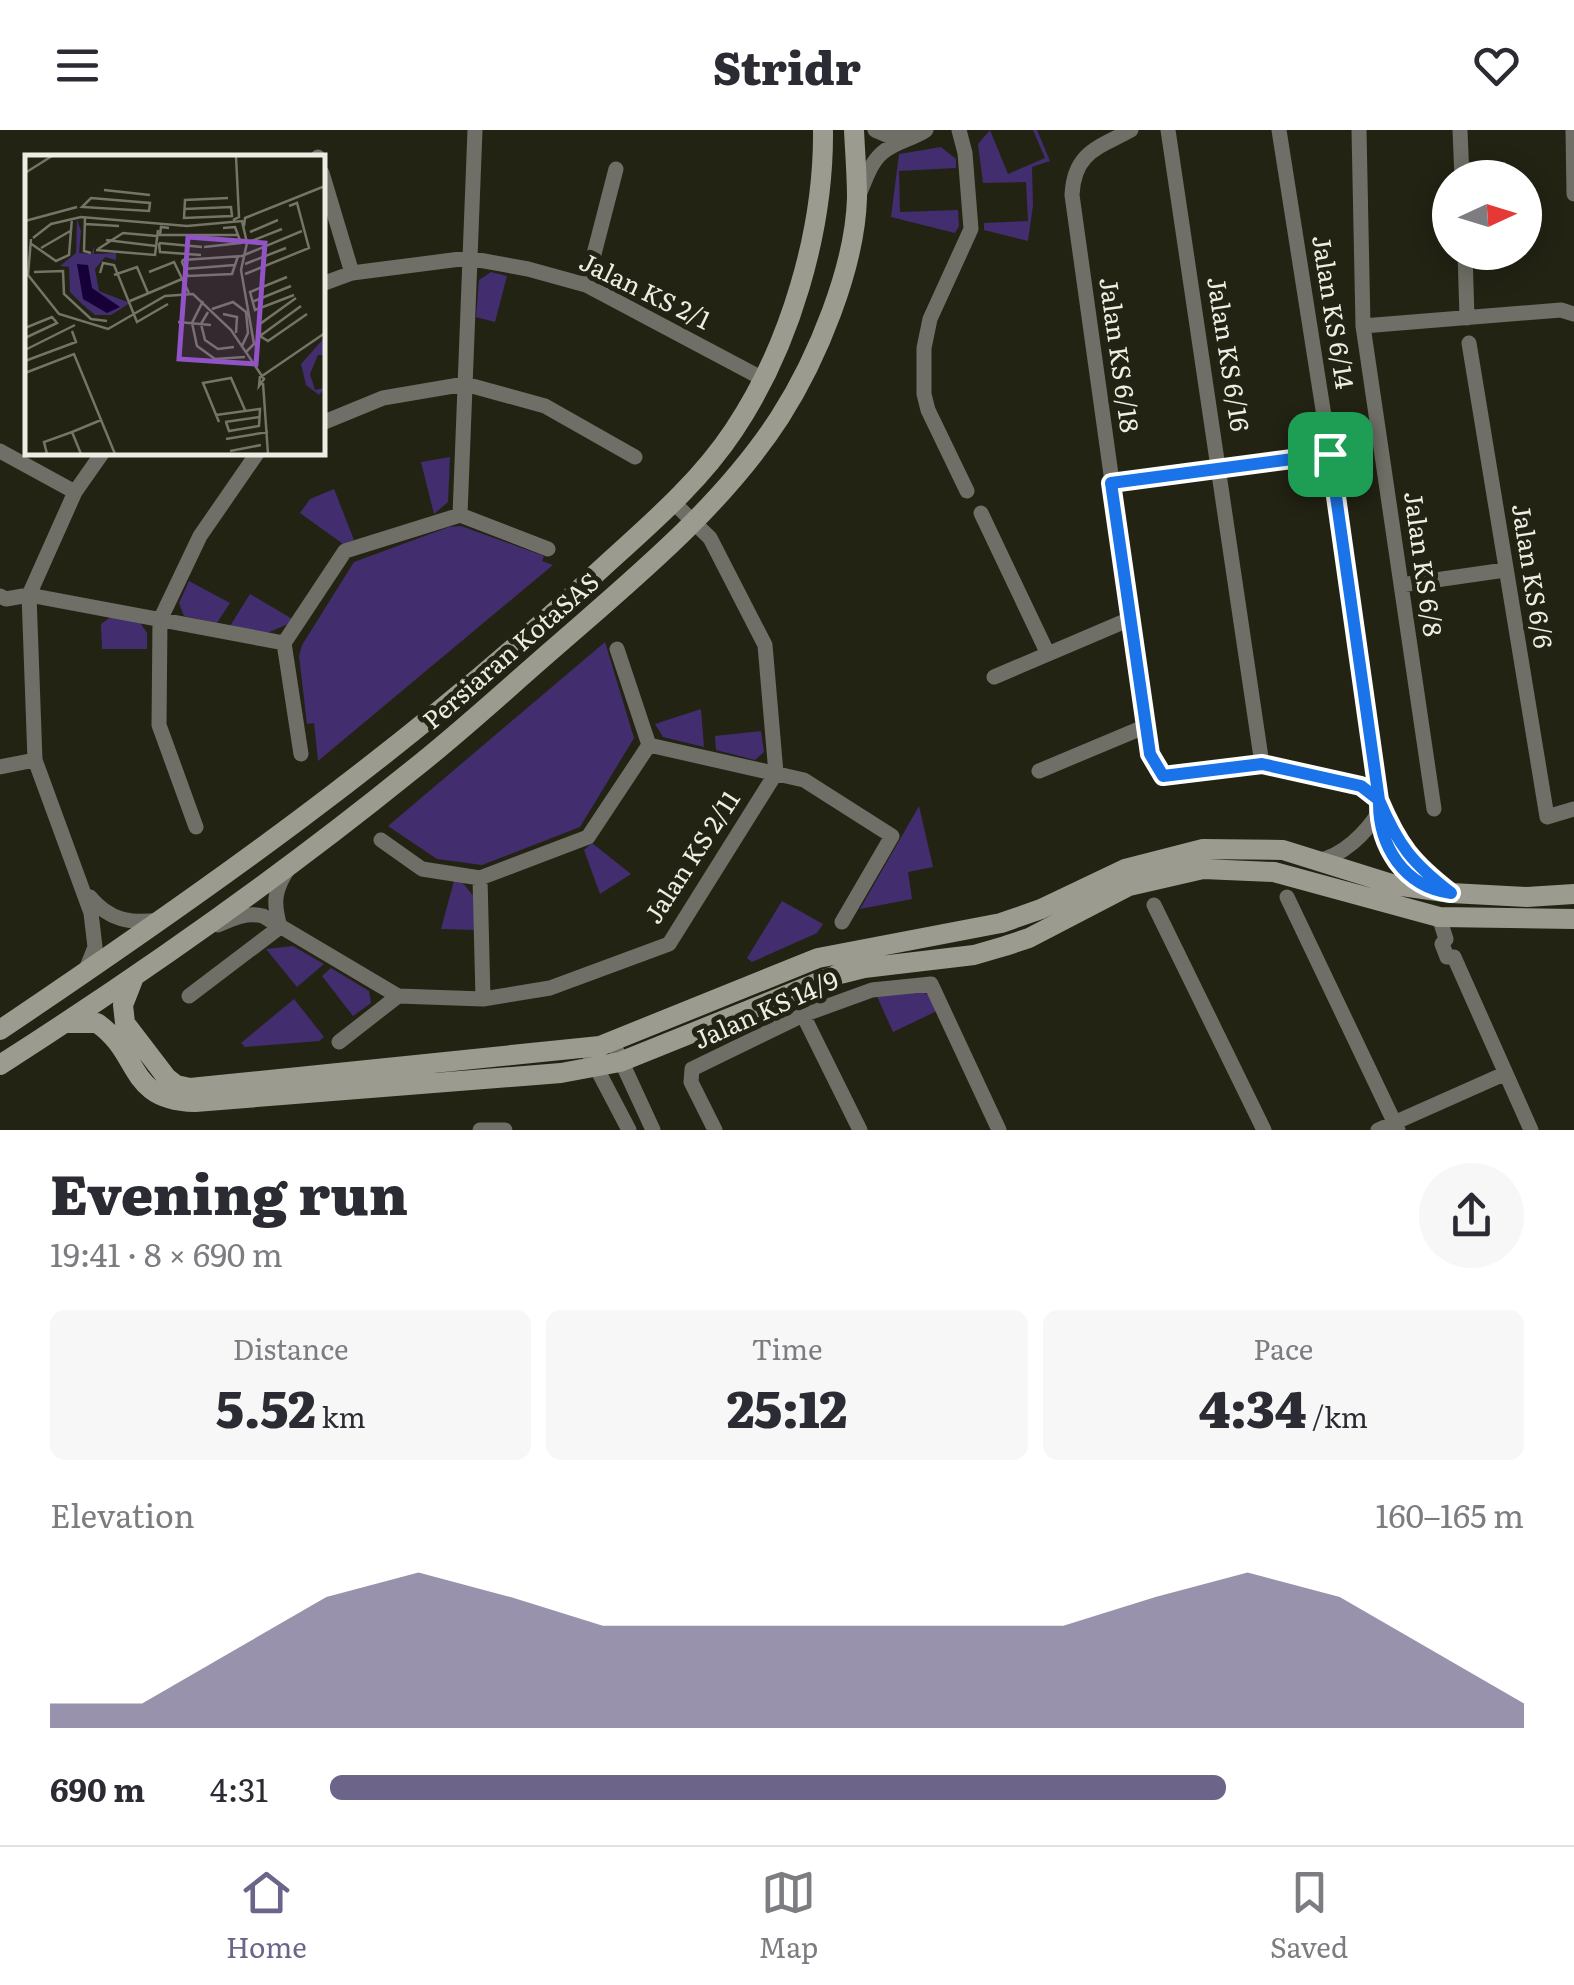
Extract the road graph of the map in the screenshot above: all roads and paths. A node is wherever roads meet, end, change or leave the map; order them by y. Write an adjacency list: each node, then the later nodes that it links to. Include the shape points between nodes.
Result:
1 (475, 130): 19 (street)
2 (823, 130): 28 (street, Persiaran KotaSAS, via 807,254)
3 (854, 130): 18 (street, Persiaran KotaSAS)
4 (875, 130): 5 (street, via 889,136)
5 (908, 130)
6 (923, 130): 18 (street, via 884,151)
7 (959, 130): 39 (street, via 971,229 930,319 924,394)
8 (1132, 130): 37 (street, Jalan KS 6/18, via 1084,156 1073,174)
9 (1168, 130): 36 (street, Jalan KS 6/16)
10 (1278, 130): 32 (street, Jalan KS 6/14)
11 (1359, 130): 26 (street, Jalan KS 6/8)
12 (1460, 130): 14 (street)
13 (1572, 130): 17 (street)
14 (1461, 160)
15 (616, 169): 23 (street)
16 (325, 183): 21 (street)
17 (1574, 194)
18 (857, 200): 43 (street, Persiaran KotaSAS, via 839,283 804,376 753,454)
19 (468, 258): 21 (street, Jalan KS 2/1); 23 (street, Jalan KS 2/1); 29 (street)
20 (1466, 270): 25 (street)
21 (352, 273): 22 (street, Jalan KS 2/1)
22 (325, 283)
23 (586, 285): 28 (street, Jalan KS 2/1)
24 (1570, 308): 25 (street)
25 (1467, 318): 26 (street)
26 (1362, 326): 46 (street, Jalan KS 6/8)
27 (1469, 343): 45 (street, Jalan KS 6/6)
28 (763, 379): 40 (street, Persiaran KotaSAS, via 731,434)
29 (465, 384): 30 (street, via 383,398); 35 (street, via 545,406); 42 (street)
30 (325, 422)
31 (0, 451): 38 (street)
32 (1330, 454): 36 (street); 63 (street, Jalan KS 6/14)
33 (100, 455): 38 (street)
34 (256, 455): 50 (street, via 200,536)
35 (635, 456)
36 (1220, 468): 37 (street); 59 (street, Jalan KS 6/16)
37 (1111, 483): 49 (street, Jalan KS 6/18)
38 (75, 492): 47 (street)
39 (967, 492)
40 (673, 502): 43 (street); 77 (street, Persiaran KotaSAS, via 403,740)
41 (981, 513): 53 (street)
42 (460, 514): 44 (street); 51 (street, via 345,551)
43 (693, 521): 62 (street, via 715,548 765,645); 69 (street, Persiaran KotaSAS, via 414,769)
44 (548, 549)
45 (1505, 570): 46 (street); 65 (street, Jalan KS 6/6, via 1546,818)
46 (1401, 585): 64 (street, Jalan KS 6/8)
47 (29, 594): 48 (street); 50 (street); 58 (street)
48 (0, 596)
49 (1130, 619): 53 (street); 55 (street, Jalan KS 6/18)
50 (160, 620): 51 (street); 66 (street, via 160,725)
51 (284, 643): 57 (street)
52 (618, 649): 56 (street)
53 (1048, 654): 54 (street)
54 (994, 678)
55 (1144, 727): 59 (street, Jalan KS 6/18, via 1163,776); 61 (street)
56 (649, 745): 62 (street); 70 (street, via 588,836)
57 (301, 754)
58 (34, 760): 60 (street); 71 (street)
59 (1262, 764): 63 (street, via 1361,786)
60 (0, 767)
61 (1039, 771)
62 (776, 773): 78 (street, via 804,780 892,836); 86 (street, Jalan KS 2/11, via 669,944 550,988)
63 (1379, 806): 68 (street, via 1357,839); 72 (street, Jalan KS 6/14, via 1394,858 1412,879)
64 (1434, 809)
65 (1574, 809)
66 (196, 828)
67 (381, 840): 70 (street, via 422,868)
68 (1313, 861): 72 (street); 91 (street, via 1243,847 1162,858 1001,923 818,958)
69 (292, 863): 80 (street, via 276,893); 81 (street, Persiaran KotaSAS)
70 (480, 878): 86 (street)
71 (84, 890): 77 (street, via 118,920); 82 (street, via 95,946)
72 (1441, 892): 73 (street); 76 (street)
73 (1574, 894)
74 (1287, 897): 95 (street)
75 (1154, 905): 103 (street)
76 (1439, 917): 79 (street); 91 (street, via 1274,872 1165,876 1128,886 1017,942 974,955 836,975); 94 (street)
77 (162, 920): 82 (street, Persiaran KotaSAS)
78 (842, 922)
79 (1573, 922)
80 (280, 927): 81 (street, Jalan KS 2/11, via 254,914); 84 (street); 85 (street, Jalan KS 2/11)
81 (192, 937): 83 (street, Persiaran KotaSAS)
82 (85, 973): 89 (street, Persiaran KotaSAS)
83 (134, 977): 88 (street, Persiaran KotaSAS); 92 (street, via 123,1005 125,1023 182,1088)
84 (189, 996)
85 (398, 996): 86 (street, Jalan KS 2/11); 90 (street)
86 (483, 999)
87 (804, 1015): 100 (street, Jalan KS 14/9, via 692,1069 691,1082); 101 (street); 102 (street, Jalan KS 14/9, via 872,990 931,984)
88 (65, 1023): 92 (street, via 97,1023 151,1090 182,1102 561,1073); 93 (street, Persiaran KotaSAS)
89 (0, 1030)
90 (339, 1042)
91 (616, 1052): 92 (street); 99 (street)
92 (590, 1057): 98 (street)
93 (0, 1065)
94 (1504, 1074): 95 (street); 105 (street)
95 (1397, 1126): 104 (street)
96 (480, 1130): 97 (street)
97 (505, 1130)
98 (629, 1130)
99 (654, 1130)
100 (715, 1130)
101 (860, 1130)
102 (998, 1130)
103 (1264, 1130)
104 (1378, 1130)
105 (1531, 1130)

